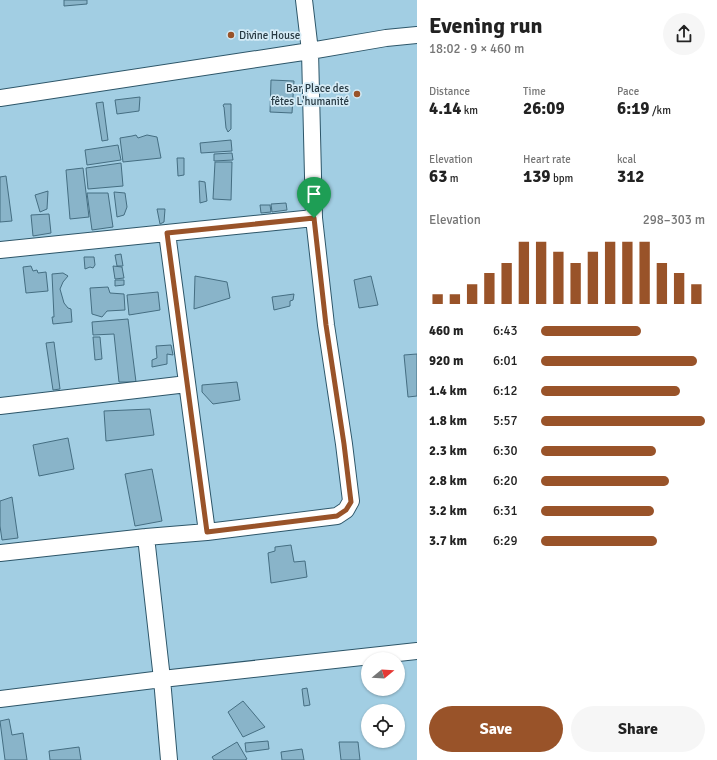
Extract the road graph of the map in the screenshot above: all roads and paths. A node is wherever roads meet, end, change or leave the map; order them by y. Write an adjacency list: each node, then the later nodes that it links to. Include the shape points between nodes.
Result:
1 (304, 0): 3 (street)
2 (417, 35): 3 (street)
3 (310, 51): 4 (street); 5 (street)
4 (0, 98)
5 (314, 218): 6 (street); 10 (street, via 351,502 346,510 337,516)
6 (167, 233): 7 (street); 8 (street)
7 (0, 250)
8 (187, 384): 9 (street); 10 (street)
9 (0, 406)
10 (207, 532): 11 (street)
11 (146, 537): 12 (street); 14 (street)
12 (0, 553)
13 (417, 651): 14 (street)
14 (162, 679): 15 (street); 16 (street)
15 (0, 699)
16 (169, 760)

